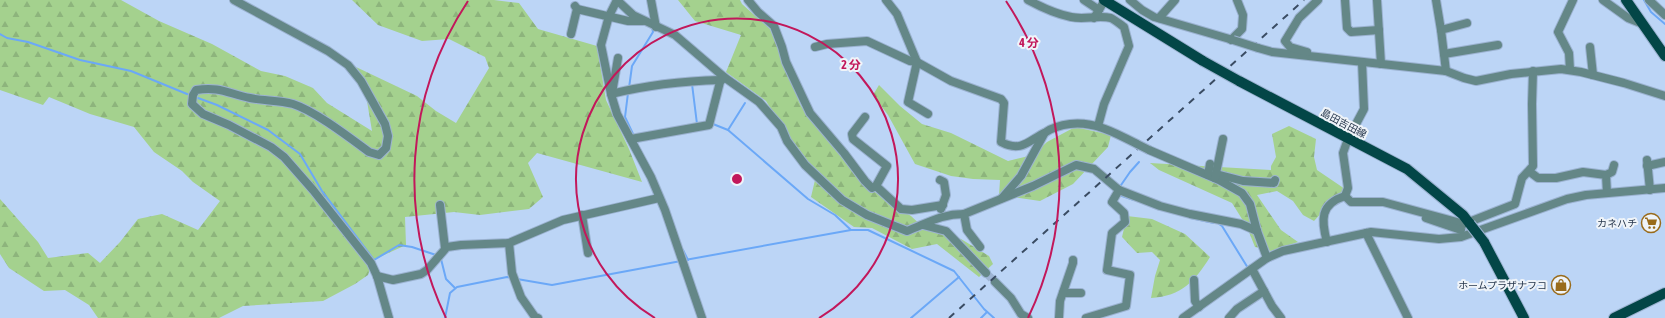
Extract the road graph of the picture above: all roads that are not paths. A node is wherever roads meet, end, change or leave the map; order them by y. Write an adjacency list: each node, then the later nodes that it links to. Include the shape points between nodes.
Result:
1 (234, 0): 92 (street, via 348,65 361,81 385,124 388,136 386,148 379,155 368,152 312,113 294,104 250,98 209,88 196,90 192,95 192,104 203,114 229,125 284,157 345,229)
2 (617, 0): 22 (street); 26 (street, via 633,15)
3 (651, 0): 26 (street)
4 (748, 0): 64 (street, via 774,26 786,62 810,113 844,152 864,181 872,188)
5 (887, 0): 39 (street, via 897,14)
6 (1028, 0): 23 (street, via 1070,17)
7 (1084, 0): 20 (street)
8 (1104, 0): 20 (street); 54 (main road, 島田吉田線, bridge, via 1203,61)
9 (1130, 0): 24 (street, via 1142,10)
10 (1175, 0): 24 (street)
11 (1237, 0): 31 (street, via 1242,16 1242,29)
12 (1318, 0): 38 (street, via 1299,18 1285,41 1290,48)
13 (1345, 0): 28 (street, via 1347,28 1351,32)
14 (1377, 0): 28 (street)
15 (1436, 0): 29 (street)
16 (1572, 0): 42 (street, via 1558,32 1569,53)
17 (1603, 0): 27 (street, via 1628,18)
18 (1626, 0): 27 (main road)
19 (1649, 0): 21 (street)
20 (1099, 10): 23 (street)
21 (1665, 15)
22 (609, 16): 26 (street); 30 (street, via 576,7); 47 (street, via 601,45)
23 (1094, 18): 51 (street, via 1112,18 1124,27 1129,46 1104,104)
24 (1159, 18): 31 (street)
25 (1467, 23): 29 (street)
26 (651, 24): 46 (street, via 675,35)
27 (1643, 24): 36 (main road)
28 (1379, 30): 41 (street)
29 (1441, 30): 35 (street)
30 (571, 34)
31 (1232, 40): 38 (street, bridge, via 1272,52)
32 (1498, 45): 35 (street)
33 (816, 47): 39 (street, via 867,41)
34 (1590, 47): 45 (street)
35 (1444, 54): 43 (street)
36 (1665, 56)
37 (618, 58): 47 (street)
38 (1334, 59): 40 (street)
39 (917, 62): 49 (street, via 908,102); 52 (street, via 950,81 1001,99 1004,103 1001,142 1012,146 1028,144)
40 (1362, 62): 41 (street); 54 (street, via 1364,109)
41 (1381, 64): 43 (street)
42 (1570, 70): 44 (street); 45 (street)
43 (1446, 71): 44 (street, via 1476,81)
44 (1533, 71): 59 (street, via 1533,166)
45 (1593, 75): 48 (street)
46 (722, 78): 47 (street, via 633,88); 53 (street, via 710,122); 79 (street, via 759,102 781,127 787,141 805,165 842,200 867,215 907,231)
47 (612, 94): 53 (street, via 617,114)
48 (1665, 96)
49 (928, 114)
50 (865, 117): 64 (street, via 852,134 853,139 887,166)
51 (1098, 126): 52 (street, via 1070,124); 61 (street, bridge)
52 (1045, 132): 71 (street, via 1021,176)
53 (634, 138): 70 (street)
54 (1348, 138): 69 (street, via 1343,153 1348,188); 77 (main road, 島田吉田線, via 1407,169 1463,215)
55 (1223, 139): 61 (street)
56 (1665, 162): 67 (street, via 1647,163)
57 (1210, 164): 61 (street)
58 (1614, 165): 60 (street, via 1612,172)
59 (1530, 172): 60 (street, via 1538,178 1556,178 1583,172); 77 (street, via 1522,178 1515,204)
60 (1606, 175): 68 (street)
61 (1213, 176): 63 (street, via 1243,181 1274,183); 80 (street, via 1242,193 1250,204)
62 (940, 180): 73 (street, via 944,182 946,195)
63 (1275, 180)
64 (876, 186): 73 (street, via 901,209 912,210)
65 (1665, 188): 67 (street)
66 (1117, 190): 71 (street, via 1094,169 1076,165); 80 (street, via 1160,206 1241,224); 107 (street, via 1112,202 1124,213 1126,222 1112,233 1107,270 1130,275 1126,306)
67 (1650, 190): 68 (street)
68 (1607, 193): 82 (street, via 1586,194 1567,199 1461,237)
69 (1345, 196): 74 (street, via 1351,202 1383,202); 83 (street, via 1334,200 1326,208 1322,226)
70 (659, 198): 76 (street); 103 (street)
71 (1002, 198): 75 (street)
72 (440, 205): 87 (street)
73 (943, 205): 79 (street, via 942,209 920,220)
74 (1396, 205): 77 (street); 82 (street, via 1406,212 1461,230 1439,235)
75 (964, 214): 78 (street, via 938,217); 85 (street, via 967,230)
76 (582, 215): 84 (street, via 563,220); 86 (street)
77 (1470, 224): 112 (main road, 島田吉田線, bridge, via 1484,242)
78 (923, 225): 79 (street); 91 (street, via 946,231)
79 (914, 229)
80 (1257, 231): 88 (street)
81 (1366, 233): 82 (street); 83 (street); 111 (street)
82 (1439, 239)
83 (1327, 242): 88 (street, via 1283,251)
84 (508, 243): 87 (street, via 461,244); 102 (street, via 512,274 521,298)
85 (980, 248)
86 (588, 253)
87 (440, 254): 92 (street, via 421,274 393,280)
88 (1267, 258): 90 (street)
89 (1073, 260): 96 (street)
90 (1250, 270): 97 (street); 100 (street)
91 (986, 273)
92 (377, 276): 101 (street)
93 (1194, 280): 100 (street, via 1195,301)
94 (995, 282): 95 (street)
95 (1002, 291): 104 (street); 105 (street, via 1011,298 1021,314)
96 (1063, 292): 98 (street); 106 (street)
97 (1262, 292): 109 (street, via 1237,309); 110 (street)
98 (1082, 293)
99 (1665, 293): 113 (main road)
100 (1199, 307): 108 (street)
101 (389, 318)
102 (533, 318)
103 (702, 318)
104 (1017, 318)
105 (1028, 318)
106 (1059, 318)
107 (1086, 318)
108 (1183, 318)
109 (1229, 318)
110 (1281, 318)
111 (1408, 318)
112 (1524, 318)
113 (1614, 318)

